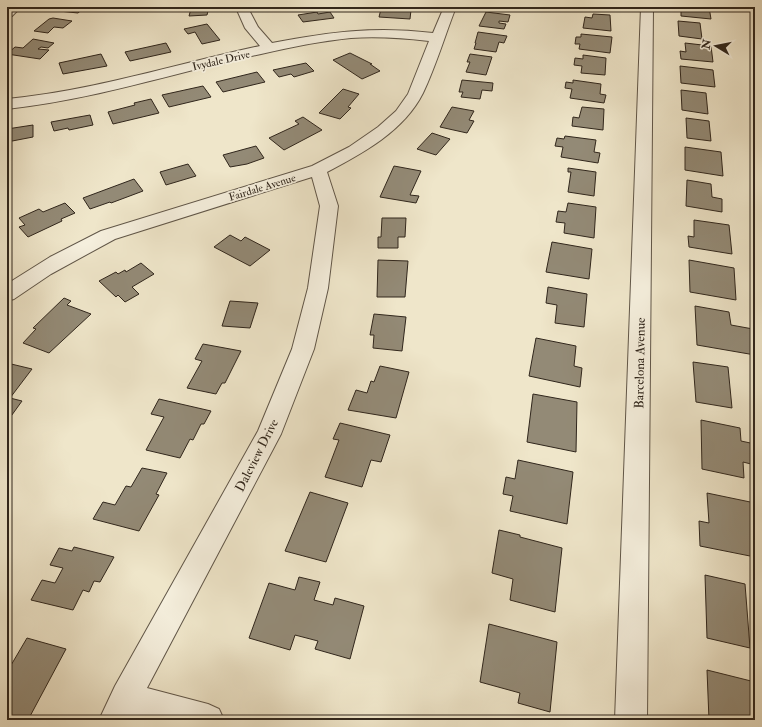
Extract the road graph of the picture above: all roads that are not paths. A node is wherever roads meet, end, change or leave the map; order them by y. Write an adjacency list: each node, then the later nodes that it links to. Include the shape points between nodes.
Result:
1 (15, 7): 5 (street)
2 (244, 7): 7 (street, via 243,10 252,28)
3 (450, 7): 6 (street, Fairdale Avenue)
4 (647, 7): 13 (street, Barcelona Avenue)
5 (7, 14)
6 (437, 38): 7 (street, Ivydale Drive, via 375,34 323,37); 9 (street, Fairdale Avenue, via 415,94 401,114 355,151)
7 (269, 48): 8 (street, Ivydale Drive, via 76,94)
8 (7, 104)
9 (318, 170): 10 (street, Fairdale Avenue, via 108,235 44,269); 11 (street, Daleview Drive, via 329,206 318,288 302,349 269,434)
10 (7, 294)
11 (120, 708): 12 (street)
12 (208, 720)
13 (631, 720)

